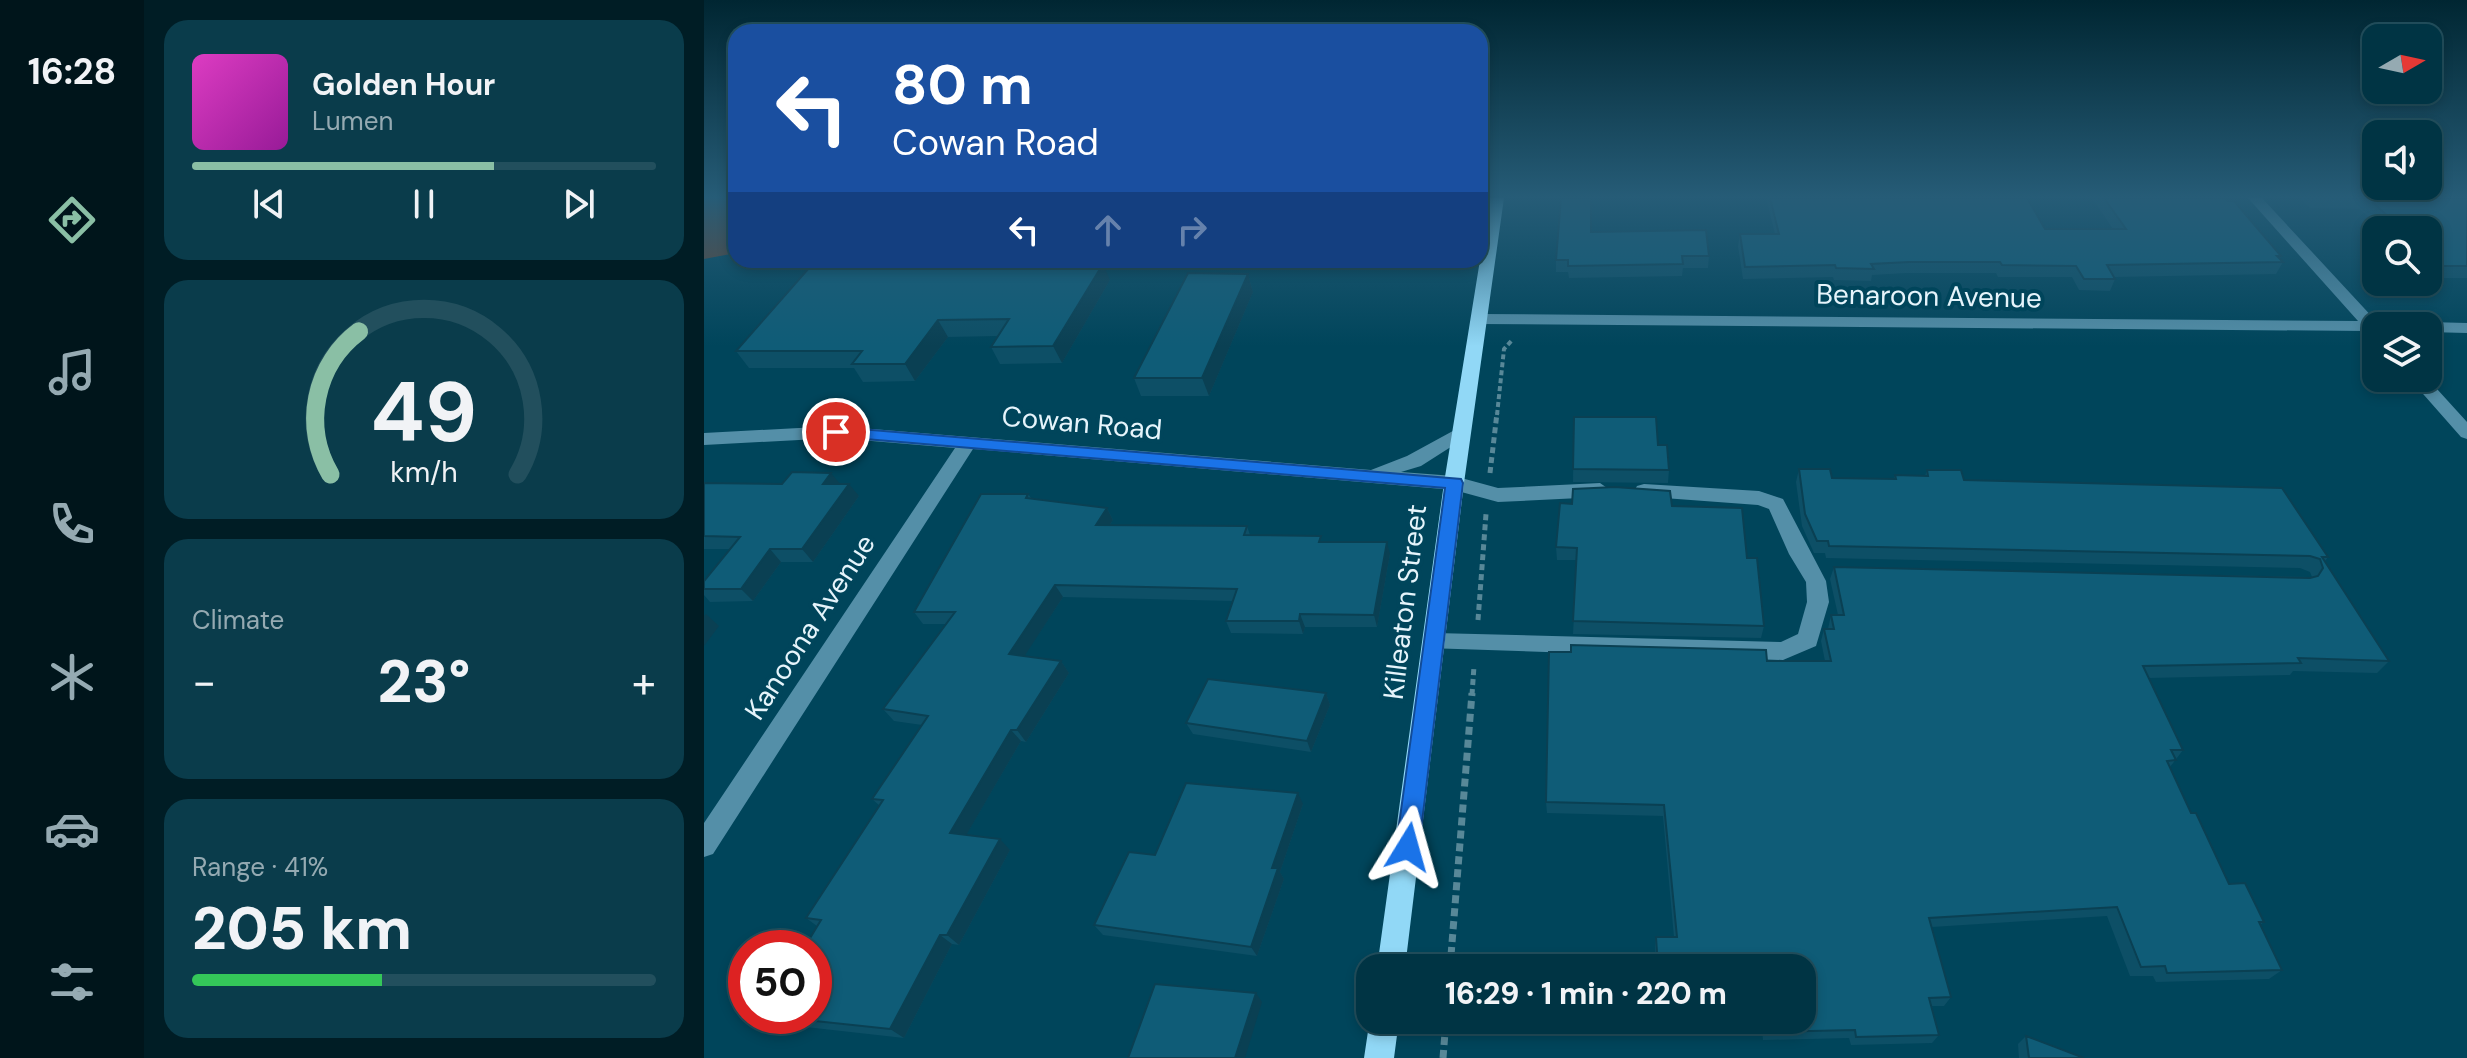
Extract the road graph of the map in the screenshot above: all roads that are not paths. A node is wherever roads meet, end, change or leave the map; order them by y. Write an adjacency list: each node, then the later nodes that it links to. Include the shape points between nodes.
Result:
1 (2301, 247): 3 (street)
2 (1487, 268): 4 (main road, Killeaton Street)
3 (2362, 314)
4 (1479, 319): 6 (street, Benaroon Avenue); 9 (main road, Killeaton Street)
5 (2442, 327): 7 (street)
6 (2362, 328)
7 (2467, 328)
8 (2430, 392): 10 (street)
9 (1462, 432): 13 (street, via 1414,461); 14 (main road, Killeaton Street)
10 (2467, 433)
11 (704, 439): 12 (street, Cowan Road, via 836,432)
12 (968, 442): 13 (street, Cowan Road); 18 (street, Kanoona Avenue)
13 (1370, 476): 14 (street, Cowan Road)
14 (1454, 483): 16 (street, Cowan Road, via 1498,495 1623,490 1767,500 1785,517); 17 (main road, Killeaton Street)
15 (1833, 568): 16 (street)
16 (1811, 571): 17 (street, via 1818,602 1808,640 1783,651)
17 (1435, 642): 19 (main road, Killeaton Street)
18 (704, 845)
19 (1393, 954)
20 (1382, 1034): 21 (main road)
21 (1379, 1058)

